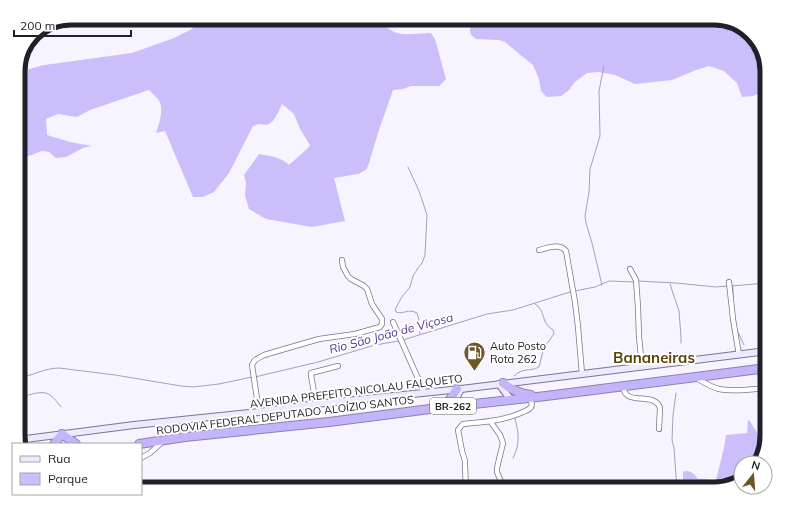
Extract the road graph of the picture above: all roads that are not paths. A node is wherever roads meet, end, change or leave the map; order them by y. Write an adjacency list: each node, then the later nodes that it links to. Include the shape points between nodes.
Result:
1 (539, 250): 11 (street, via 559,246 566,251 574,295)
2 (342, 260): 24 (street, via 348,276 367,289 372,304 382,319 381,326 355,334 319,339 259,357 252,365)
3 (630, 269): 9 (street, via 636,282)
4 (729, 284): 7 (street)
5 (393, 322): 17 (street)
6 (760, 352): 7 (street, AVENIDA PREFEITO NICOLAU FALQUETO)
7 (738, 355): 9 (street, AVENIDA PREFEITO NICOLAU FALQUETO)
8 (338, 366): 21 (street, via 311,373)
9 (642, 366): 11 (street, AVENIDA PREFEITO NICOLAU FALQUETO)
10 (760, 369): 12 (highway, RODOVIA FEDERAL DEPUTADO ALOÍZIO SANTOS / BR-262)
11 (582, 374): 13 (street, AVENIDA PREFEITO NICOLAU FALQUETO)
12 (694, 378): 14 (highway, RODOVIA FEDERAL DEPUTADO ALOÍZIO SANTOS / BR-262); 15 (street, via 727,390)
13 (501, 384): 16 (street, AVENIDA PREFEITO NICOLAU FALQUETO); 18 (highway, via 516,392); 20 (street)
14 (623, 386): 18 (highway, RODOVIA FEDERAL DEPUTADO ALOÍZIO SANTOS / BR-262); 26 (street, via 629,397 648,399 659,404)
15 (760, 388)
16 (459, 389): 17 (street, AVENIDA PREFEITO NICOLAU FALQUETO); 22 (street); 23 (highway, via 448,402)
17 (424, 392): 21 (street, AVENIDA PREFEITO NICOLAU FALQUETO)
18 (546, 396): 19 (highway, RODOVIA FEDERAL DEPUTADO ALOÍZIO SANTOS / BR-262)
19 (530, 398): 20 (highway, RODOVIA FEDERAL DEPUTADO ALOÍZIO SANTOS / BR-262); 25 (street, via 532,404 528,410)
20 (511, 400): 22 (highway, RODOVIA FEDERAL DEPUTADO ALOÍZIO SANTOS / BR-262)
21 (316, 404): 24 (street, AVENIDA PREFEITO NICOLAU FALQUETO)
22 (452, 406): 23 (highway, RODOVIA FEDERAL DEPUTADO ALOÍZIO SANTOS / BR-262)
23 (420, 410): 29 (highway, RODOVIA FEDERAL DEPUTADO ALOÍZIO SANTOS / BR-262)
24 (259, 412): 27 (street, AVENIDA PREFEITO NICOLAU FALQUETO)
25 (490, 421): 34 (street, via 463,424 458,430 465,461); 35 (street, via 503,443 497,468)
26 (659, 429)
27 (62, 434): 28 (street, AVENIDA PREFEITO NICOLAU FALQUETO); 30 (highway); 31 (highway)
28 (25, 439)
29 (164, 440): 32 (highway, RODOVIA FEDERAL DEPUTADO ALOÍZIO SANTOS / BR-262); 33 (street)
30 (55, 443)
31 (75, 443)
32 (142, 444)
33 (142, 457)
34 (466, 482)
35 (501, 482)

